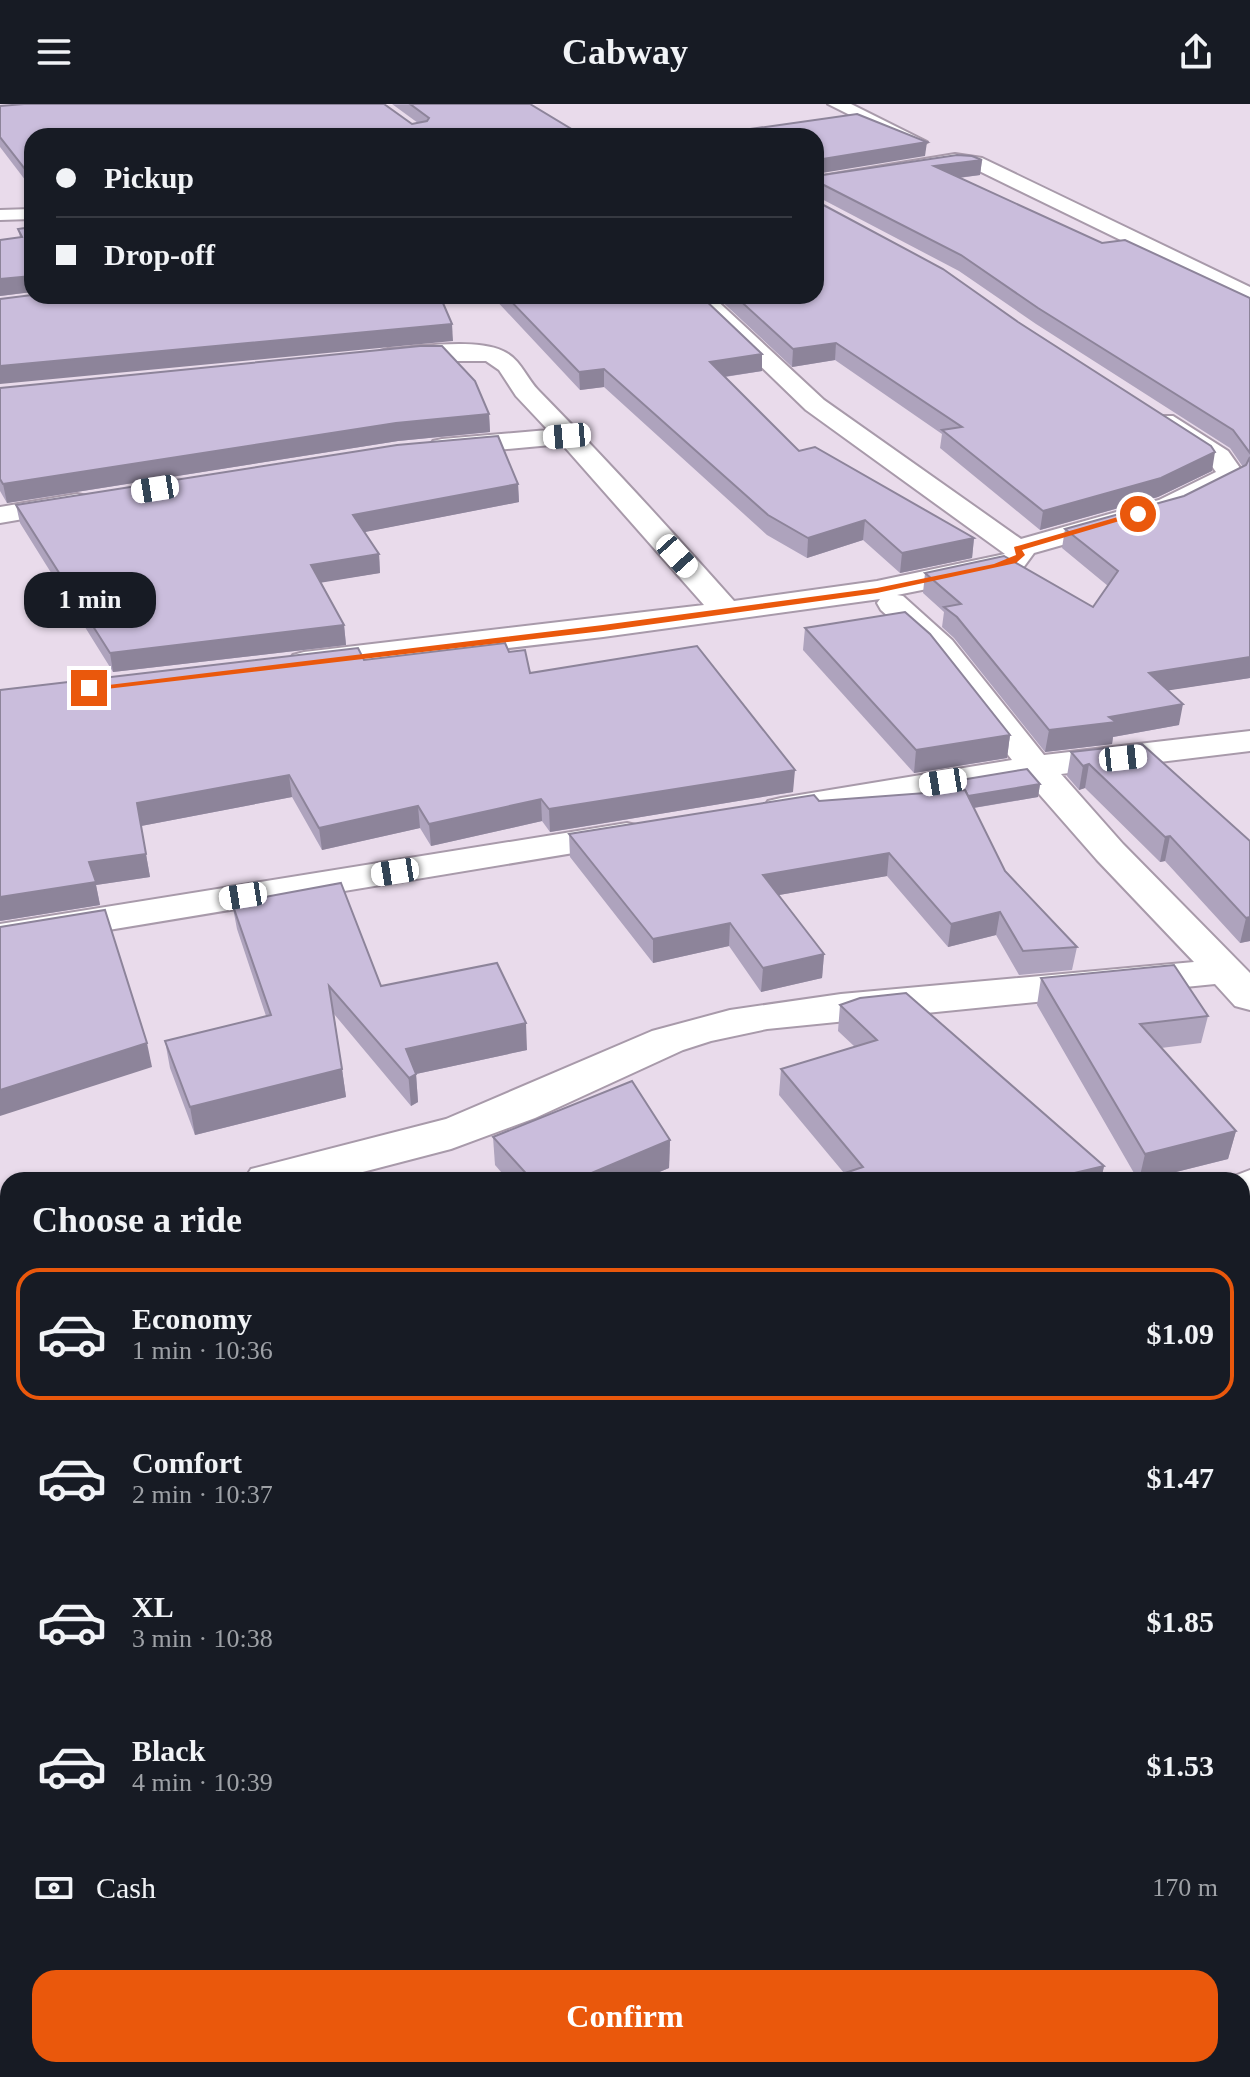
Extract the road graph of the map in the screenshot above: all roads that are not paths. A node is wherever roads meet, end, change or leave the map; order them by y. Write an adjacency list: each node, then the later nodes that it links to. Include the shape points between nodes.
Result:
1 (837, 104): 2 (street)
2 (955, 160): 3 (street); 6 (street, via 975,162)
3 (824, 182)
4 (24, 214): 5 (lane)
5 (0, 215)
6 (1250, 296)
7 (708, 304): 14 (street, via 815,405)
8 (366, 358): 10 (street, via 460,352 494,356 508,365)
9 (1147, 409): 14 (street, via 1219,457 1231,475 1169,506)
10 (567, 436): 11 (street); 16 (street)
11 (410, 450)
12 (110, 496): 13 (street)
13 (0, 515)
14 (1017, 549): 15 (street, via 1021,555 1013,562)
15 (877, 590): 16 (street); 19 (street, via 941,647)
16 (726, 611): 17 (street)
17 (281, 665)
18 (1250, 741): 19 (street)
19 (1035, 767): 20 (street); 23 (street)
20 (753, 813)
21 (659, 829): 22 (street)
22 (0, 936)
23 (1237, 984): 24 (street, via 1025,992 872,1004 730,1023 649,1048 489,1120)
24 (300, 1172)

